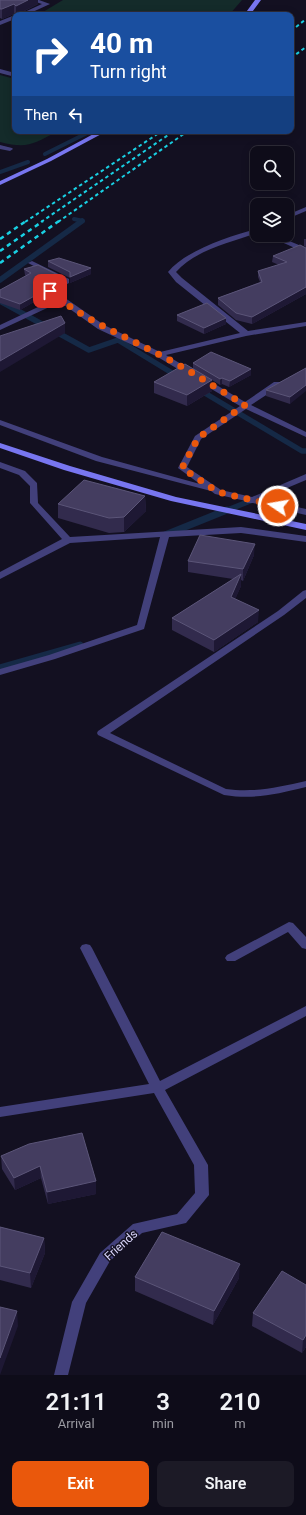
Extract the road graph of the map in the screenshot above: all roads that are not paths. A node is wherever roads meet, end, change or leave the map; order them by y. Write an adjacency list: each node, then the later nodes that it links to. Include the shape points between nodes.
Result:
1 (33, 0): 3 (street, via 47,4)
2 (258, 0): 4 (main road)
3 (28, 12)
4 (248, 12)
5 (12, 18): 6 (street)
6 (0, 23)
7 (0, 71): 8 (street)
8 (12, 73)
9 (98, 134): 12 (main road, via 36,167)
10 (0, 147): 11 (street)
11 (10, 149)
12 (0, 182)
13 (305, 210): 14 (street)
14 (294, 215)
15 (250, 234): 22 (street, via 191,256 176,266 172,272)
16 (286, 242): 17 (street)
17 (306, 250)
18 (32, 263): 19 (street, via 66,281 50,291)
19 (60, 299): 21 (street); 23 (street, via 102,327)
20 (306, 324): 22 (street)
21 (0, 328)
22 (246, 334): 23 (street)
23 (158, 354): 25 (street)
24 (287, 378): 25 (street)
25 (245, 405): 27 (street); 31 (street, via 198,438 182,468)
26 (0, 422): 31 (street, via 99,459)
27 (306, 435)
28 (0, 445): 34 (main road, via 67,468 174,499)
29 (0, 465): 37 (street, via 22,473 34,485 34,503)
30 (306, 477): 32 (street)
31 (218, 492): 32 (street)
32 (250, 501): 33 (street)
33 (306, 512)
34 (306, 527)
35 (165, 534): 36 (street, via 240,530); 37 (street); 40 (street, via 141,627)
36 (306, 539)
37 (68, 540): 38 (street)
38 (0, 576)
39 (306, 593): 41 (street, via 281,613 102,733 224,792 244,795)
40 (0, 672)
41 (306, 784)
42 (306, 945): 44 (street, via 289,926)
43 (86, 948): 46 (street, Friends)
44 (231, 958)
45 (306, 1011): 46 (street)
46 (157, 1088): 47 (street); 48 (street, Friends, via 201,1165 202,1195 181,1219 138,1228 105,1257 79,1302)
47 (0, 1112)
48 (61, 1375)

